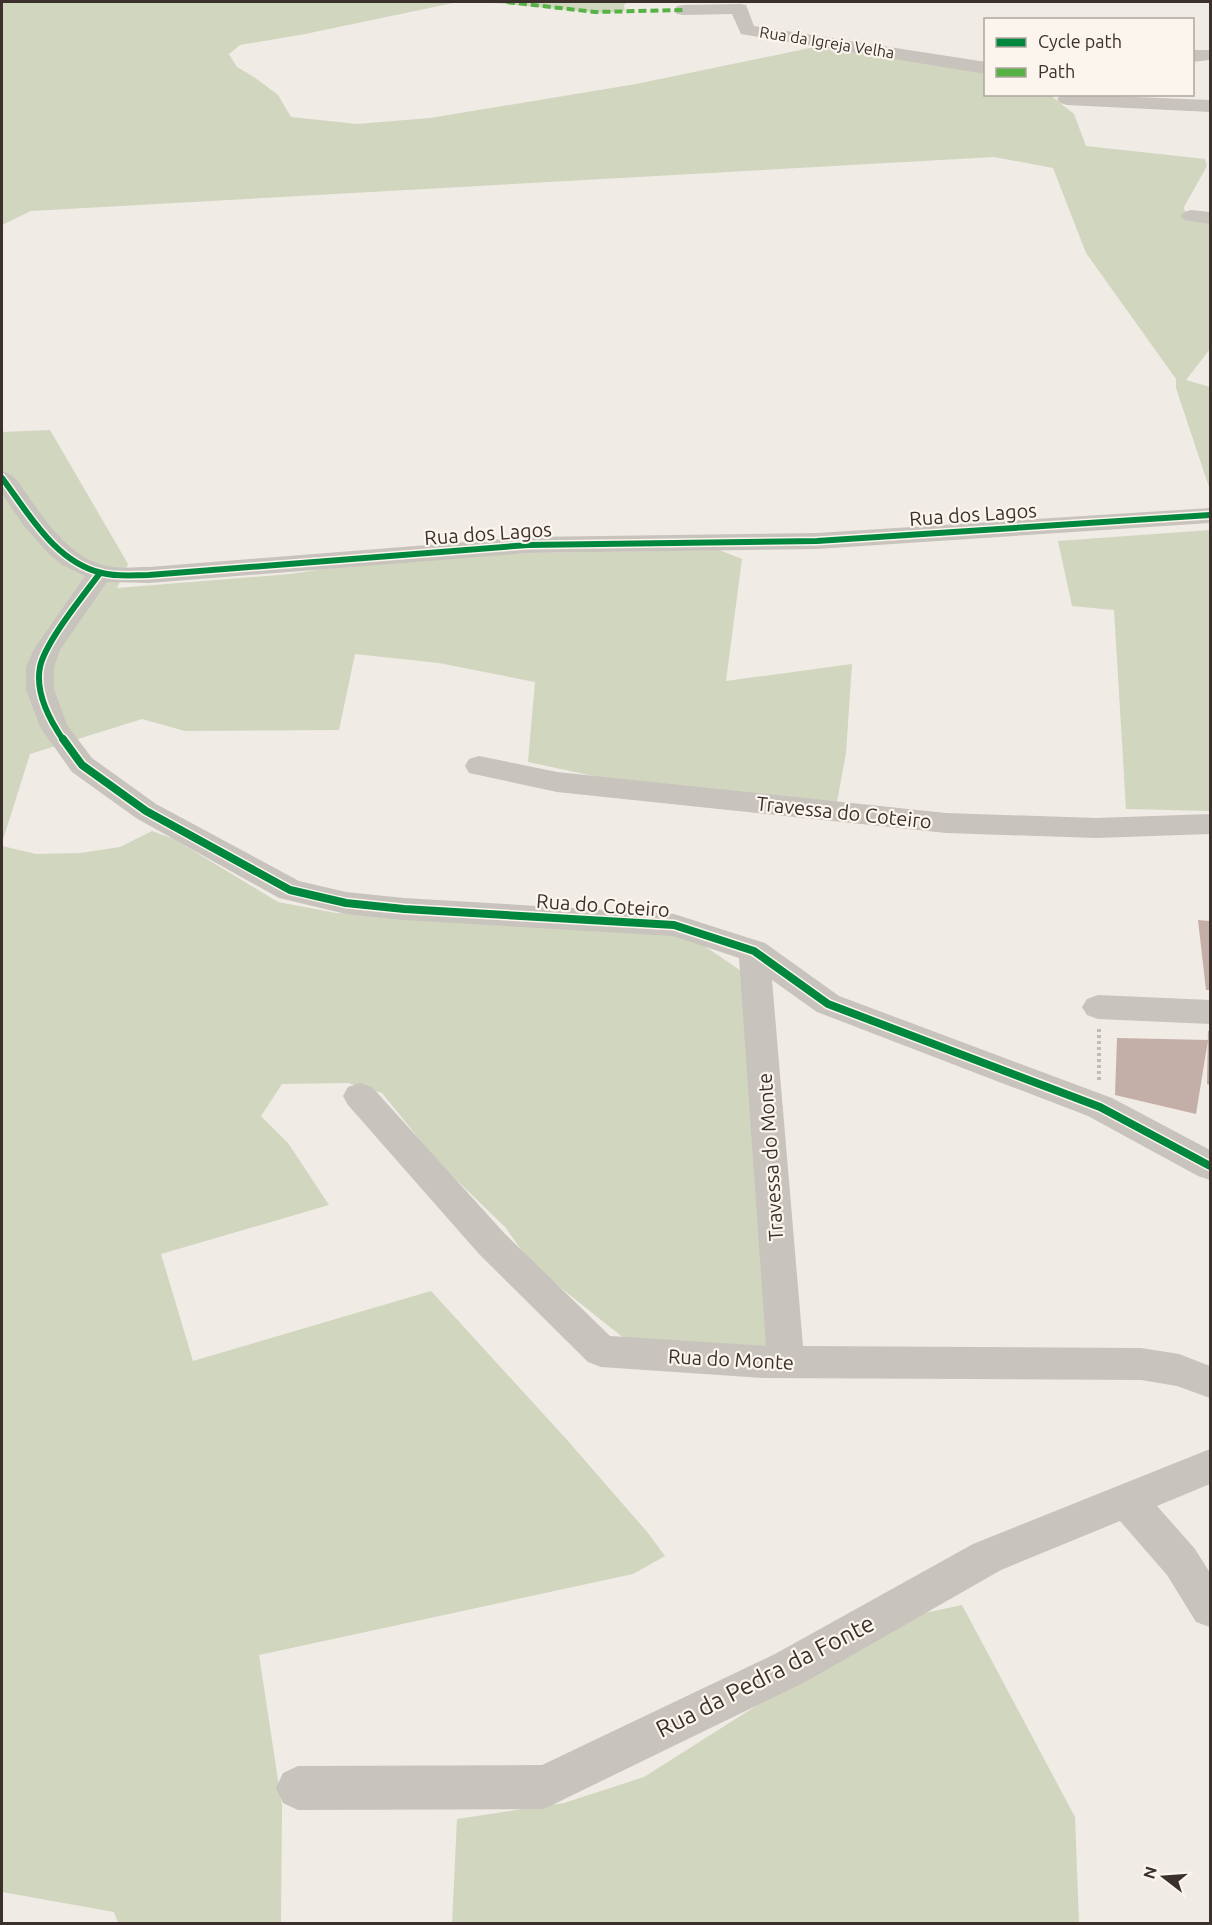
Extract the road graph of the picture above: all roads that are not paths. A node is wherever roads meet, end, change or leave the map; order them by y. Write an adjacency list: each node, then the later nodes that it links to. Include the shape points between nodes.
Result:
1 (683, 10): 4 (street, Rua da Igreja Velha, via 740,9 747,30)
2 (1210, 55): 3 (street)
3 (1194, 56)
4 (984, 68)
5 (1067, 99): 6 (street)
6 (1210, 106)
7 (2, 478): 9 (street, via 57,548 76,563)
8 (1210, 515): 9 (street, Rua dos Lagos, via 817,541 528,545 149,575)
9 (100, 573): 12 (street, Rua do Coteiro, via 47,649 40,667 40,689 54,727 82,765 146,811 290,890 346,903 674,925)
10 (479, 766): 11 (street, Travessa do Coteiro, via 557,782 946,824 1096,828)
11 (1210, 824)
12 (754, 951): 16 (street, Rua do Coteiro, via 828,1004 1100,1107); 17 (street, Travessa do Monte)
13 (1098, 1007): 14 (street)
14 (1210, 1012)
15 (360, 1096): 17 (street, Rua do Monte, via 492,1244 601,1351)
16 (1210, 1166)
17 (786, 1362): 18 (street, Rua do Monte, via 1141,1364 1179,1370)
18 (1210, 1382)
19 (1210, 1466): 20 (street, Rua da Pedra da Fonte)
20 (1127, 1500): 21 (street, via 1181,1562); 22 (street, Rua da Pedra da Fonte, via 987,1557 790,1668 544,1787)
21 (1210, 1608)
22 (298, 1788)

